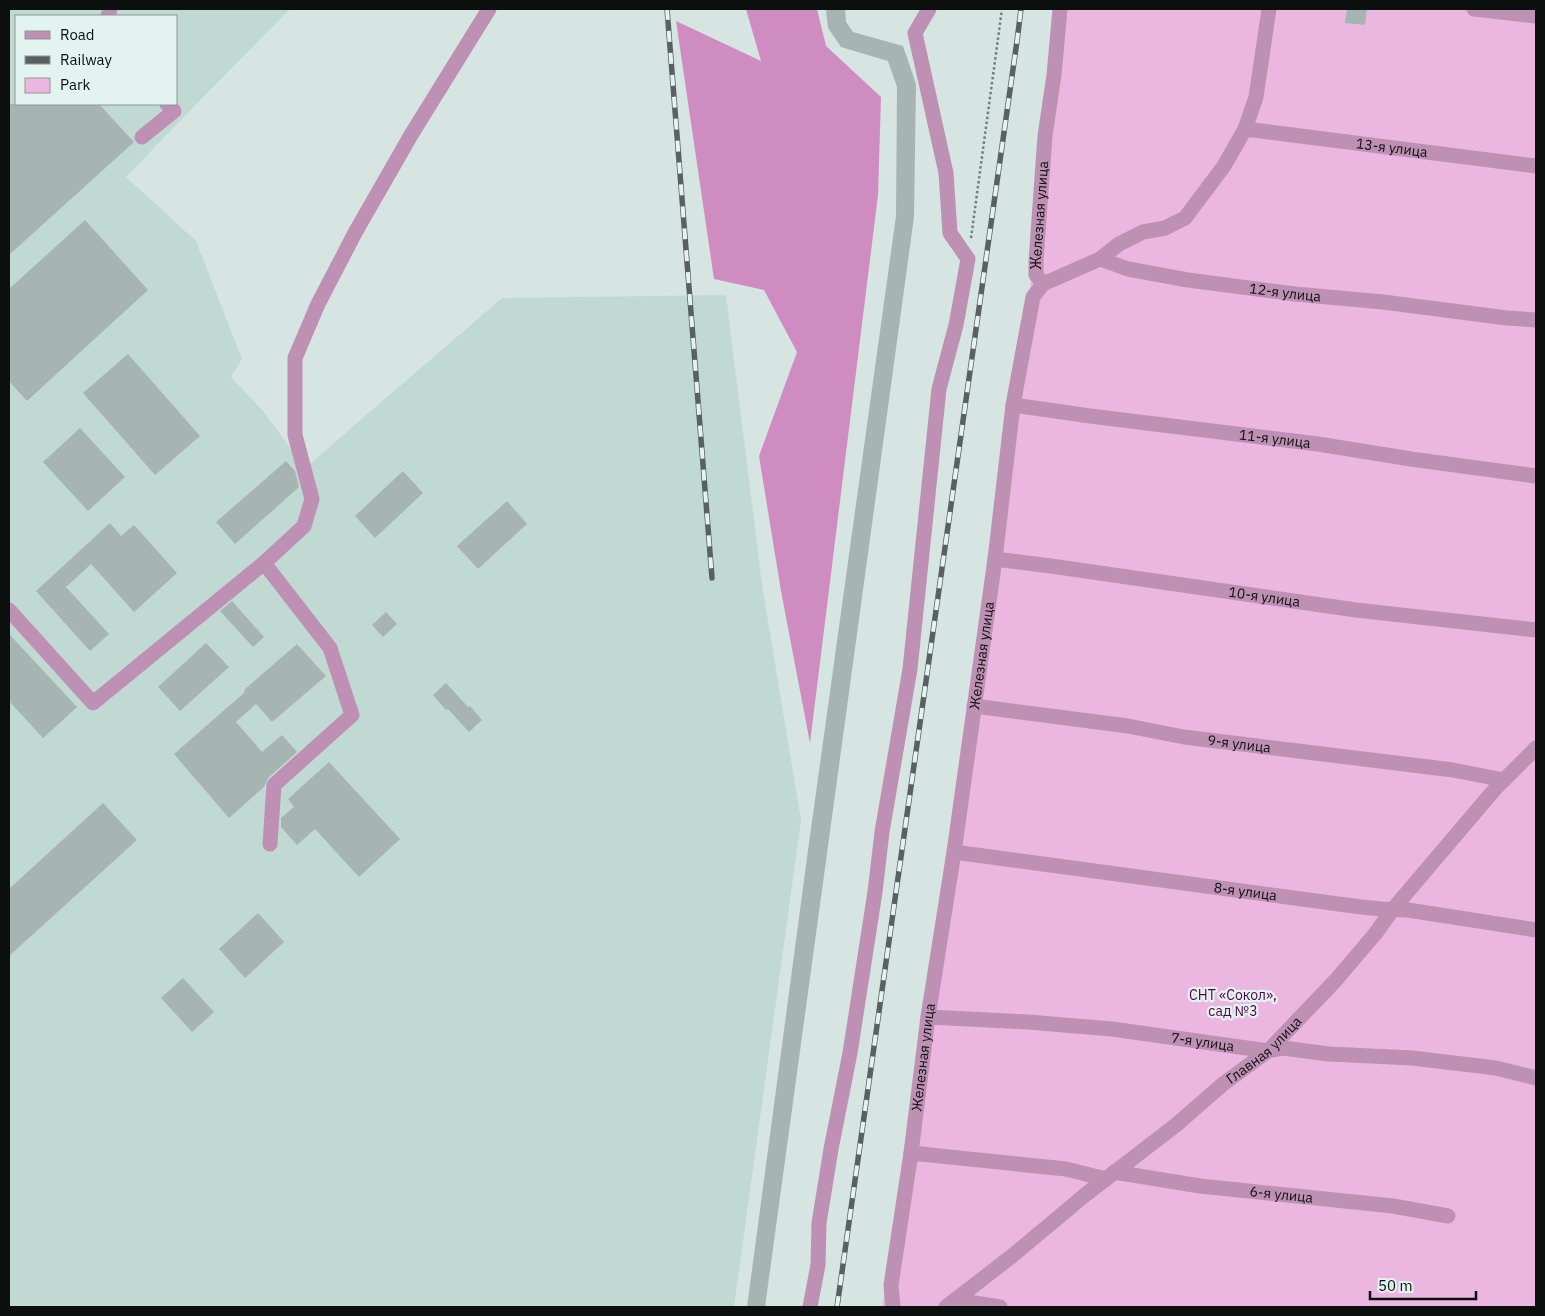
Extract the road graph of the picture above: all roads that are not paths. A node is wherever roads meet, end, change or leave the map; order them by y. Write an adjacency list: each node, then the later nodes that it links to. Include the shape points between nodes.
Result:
1 (489, 9): 17 (street, via 356,231 318,304 295,358 295,435 312,498 304,526)
2 (929, 9): 34 (street, via 916,33 946,174 950,233 968,259 956,325 939,389 910,669 882,832 850,1053 819,1223 818,1265)
3 (1060, 9): 12 (street, Железная улица, via 1045,136 1036,261 1036,274)
4 (1269, 9): 8 (street, via 1256,97)
5 (1474, 9): 6 (street)
6 (1536, 16)
7 (168, 105): 9 (street, via 174,111)
8 (1245, 129): 10 (street, 13-я улица); 11 (street, via 1224,166 1185,218 1165,228 1143,232 1119,244)
9 (142, 137)
10 (1536, 166)
11 (1100, 259): 12 (street); 13 (street, 12-я улица, via 1128,269 1188,280)
12 (1043, 284): 14 (street, Железная улица, via 1033,297)
13 (1536, 320)
14 (1013, 405): 15 (street, 11-я улица); 16 (street, Железная улица)
15 (1536, 476)
16 (995, 559): 19 (street, 10-я улица, via 1356,610); 20 (street, Железная улица)
17 (264, 562): 18 (street, via 93,703); 23 (street, via 330,648 352,715 274,785)
18 (9, 610)
19 (1536, 630)
20 (974, 706): 22 (street, 9-я улица, via 1128,726 1184,737 1453,770); 24 (street, Железная улица)
21 (1536, 748): 22 (street, Главная улица)
22 (1504, 780): 25 (street, Главная улица)
23 (270, 844)
24 (954, 852): 25 (street, 8-я улица); 27 (street, Железная улица)
25 (1393, 909): 26 (street, 8-я улица); 28 (street, Главная улица, via 1335,981)
26 (1536, 930)
27 (928, 1017): 28 (street, 7-я улица, via 1112,1029); 30 (street, Железная улица)
28 (1268, 1051): 29 (street, 7-я улица, via 1283,1048 1412,1058 1496,1068); 31 (street, Главная улица)
29 (1536, 1078)
30 (911, 1154): 31 (street, 6-я улица); 35 (street, Железная улица, via 891,1285)
31 (1110, 1175): 32 (street, 6-я улица, via 1393,1206); 33 (street, Главная улица)
32 (1448, 1216)
33 (951, 1304): 36 (street)
34 (810, 1307)
35 (893, 1307)
36 (1000, 1307)

